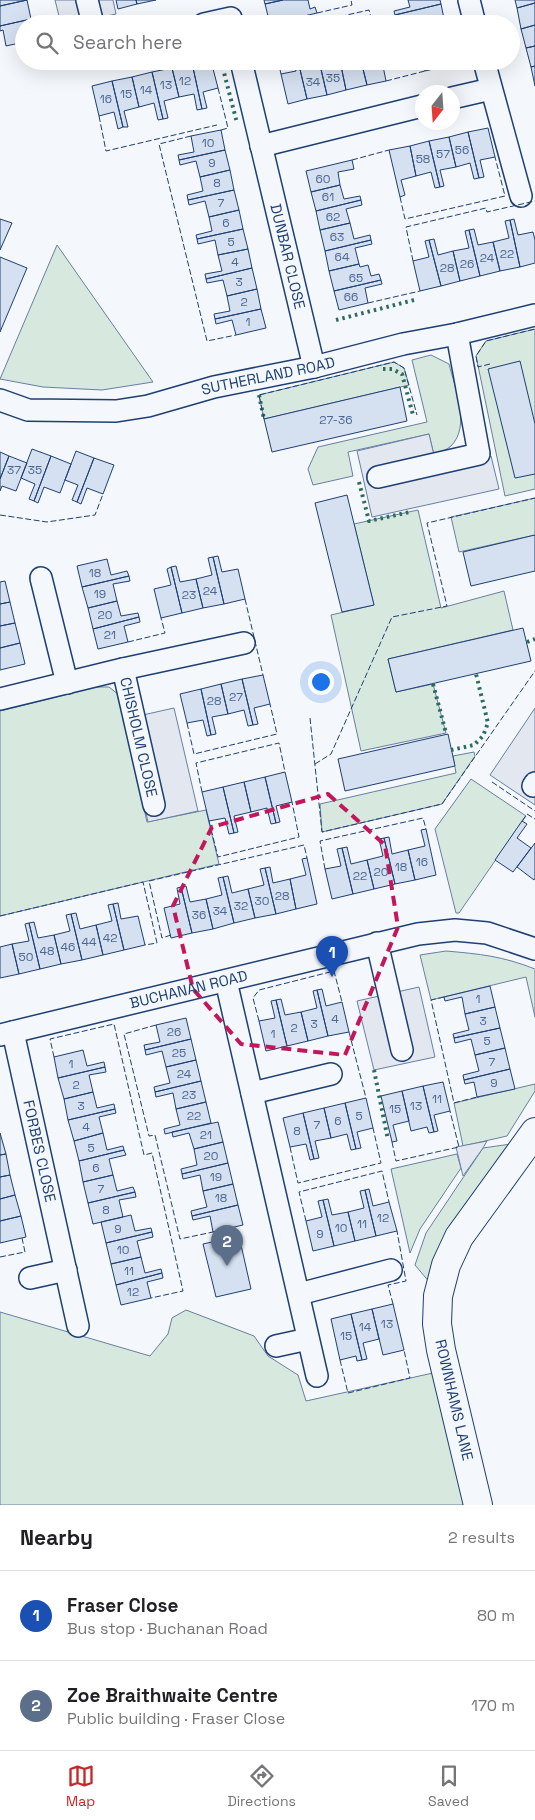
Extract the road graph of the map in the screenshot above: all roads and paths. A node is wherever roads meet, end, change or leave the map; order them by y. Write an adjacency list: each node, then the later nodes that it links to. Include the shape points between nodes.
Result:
1 (88, 0): 3 (street)
2 (469, 0): 4 (street)
3 (91, 15)
4 (473, 15)
5 (243, 70): 10 (street, DUNBAR CLOSE)
6 (486, 70): 7 (street)
7 (491, 89): 8 (street); 11 (street)
8 (460, 96)
9 (415, 108): 10 (street)
10 (261, 146): 14 (street, DUNBAR CLOSE)
11 (521, 196)
12 (535, 314): 13 (street, SUTHERLAND ROAD)
13 (457, 334): 14 (street, SUTHERLAND ROAD); 16 (street, via 479,454)
14 (314, 367): 15 (street, SUTHERLAND ROAD, via 116,411 28,410)
15 (0, 400)
16 (378, 477)
17 (41, 578): 20 (street)
18 (244, 642): 19 (street, CHISHOLM CLOSE)
19 (123, 669): 20 (street, CHISHOLM CLOSE); 22 (street, CHISHOLM CLOSE)
20 (67, 683): 21 (street, CHISHOLM CLOSE)
21 (0, 699)
22 (154, 805)
23 (377, 943): 24 (street, BUCHANAN ROAD, via 455,930 487,933); 25 (street, BUCHANAN ROAD); 27 (street)
24 (535, 949)
25 (226, 981): 26 (street, BUCHANAN ROAD); 29 (street)
26 (6, 1034): 31 (street, FORBES CLOSE)
27 (402, 1050)
28 (331, 1074): 29 (street)
29 (252, 1093): 34 (street)
30 (535, 1132): 39 (street, ROWNHAMS LANE, via 459,1237 446,1265 438,1296 441,1350)
31 (66, 1270): 33 (street); 35 (street, FORBES CLOSE)
32 (390, 1270): 34 (street)
33 (30, 1278)
34 (299, 1294): 36 (street)
35 (78, 1326)
36 (308, 1339): 37 (street); 38 (street)
37 (276, 1346)
38 (317, 1376)
39 (478, 1505)

